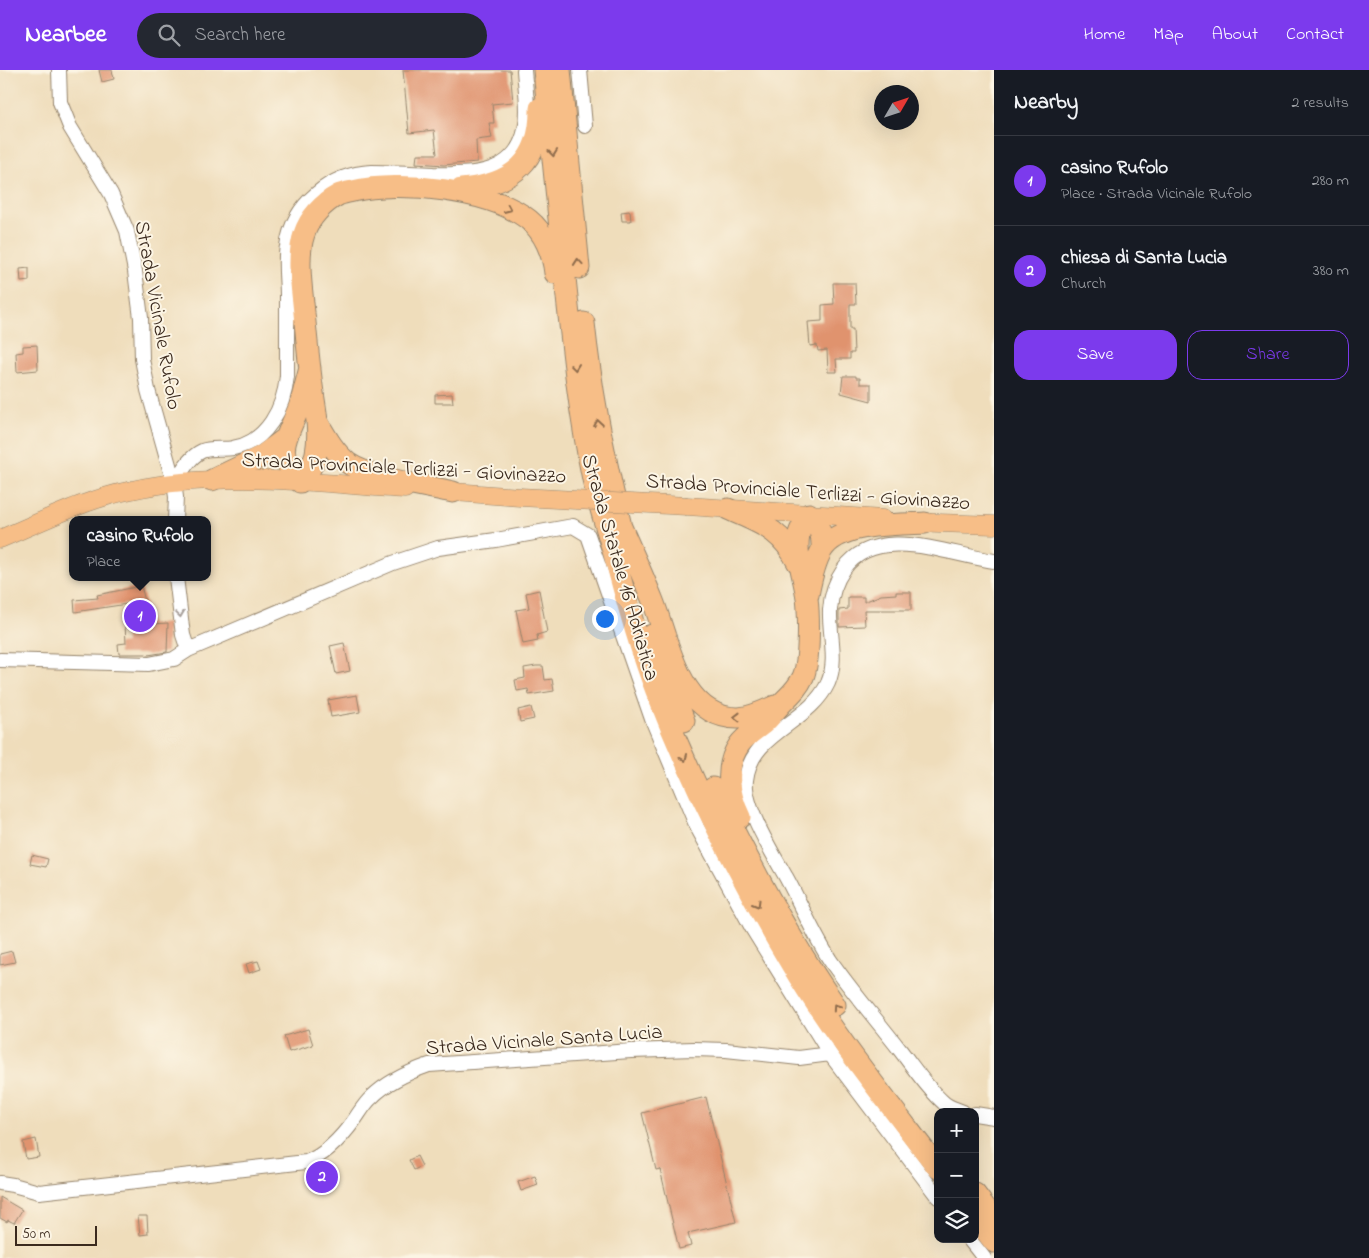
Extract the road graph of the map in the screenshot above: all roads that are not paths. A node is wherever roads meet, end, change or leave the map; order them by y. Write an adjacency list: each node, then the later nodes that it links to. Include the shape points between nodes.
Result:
1 (60, 70): 15 (street, Strada Vicinale Rufolo, via 60,102 70,127 111,194 128,231 136,272 142,359)
2 (524, 70): 15 (street, via 525,131 514,153 500,165 484,172 466,174 356,174 332,183 306,203 294,222 286,247 287,376 277,412 266,430 248,443 230,449 205,450 196,455)
3 (536, 70): 8 (highway, via 540,126 524,164 510,176 481,187)
4 (544, 70): 9 (highway, Strada Statale 16 Adriatica, one-way to 9)
5 (560, 70): 22 (highway, Strada Statale 16 Adriatica, one-way to 5, via 604,453 585,329)
6 (580, 70): 7 (street)
7 (584, 126)
8 (445, 190): 9 (highway, one-way to 9, via 509,208 529,220 541,233 554,265 559,305); 10 (highway, via 401,186 368,188 339,194 318,209 304,234 300,269)
9 (571, 336): 38 (highway, Strada Statale 16 Adriatica, one-way to 38, via 593,479 632,619 685,761 713,822 791,965 863,1070)
10 (310, 368): 11 (highway); 12 (highway)
11 (318, 423): 14 (highway, via 316,453); 16 (highway, via 348,463 370,473)
12 (286, 438): 13 (highway, via 262,456); 14 (highway, via 286,460 290,471)
13 (212, 480): 14 (main road, Strada Provinciale Terlizzi - Giovinazzo); 15 (main road, Strada Provinciale Terlizzi - Giovinazzo)
14 (300, 482): 16 (main road, Strada Provinciale Terlizzi - Giovinazzo)
15 (174, 483): 19 (street, Strada Vicinale Rufolo); 23 (main road, Strada Provinciale Terlizzi - Giovinazzo, via 131,490 89,503)
16 (453, 492): 17 (main road, Strada Provinciale Terlizzi - Giovinazzo, bridge)
17 (728, 510): 18 (main road, Strada Provinciale Terlizzi - Giovinazzo); 26 (highway, via 778,534 792,549)
18 (809, 514): 20 (main road, Strada Provinciale Terlizzi - Giovinazzo); 24 (highway, via 820,526); 26 (highway, via 800,532)
19 (176, 516)
20 (925, 523): 21 (main road, Strada Provinciale Terlizzi - Giovinazzo); 24 (highway, via 856,529 841,533)
21 (994, 525)
22 (621, 528): 31 (highway, one-way to 22, via 740,718 712,711 694,696 675,668 653,601); 32 (highway, Strada Statale 16 Adriatica, via 649,626 678,707 736,836)
23 (0, 538)
24 (822, 549): 28 (highway)
25 (994, 560): 34 (street, via 902,545 868,549 849,562 832,593 833,650 828,683 809,708 760,746 752,757 745,782 746,796 764,838 829,957 932,1091)
26 (800, 565): 28 (highway)
27 (176, 581): 29 (street, one-way to 29, via 183,636)
28 (807, 598): 31 (highway, via 806,667 798,686)
29 (188, 650): 30 (street, via 174,659 149,664); 33 (street, via 393,563 438,548 573,526 588,534 652,719 697,827 752,928)
30 (0, 660)
31 (782, 703): 32 (highway, via 738,746 731,761 730,780 733,803 770,879)
32 (783, 921): 37 (highway, Strada Statale 16 Adriatica, one-way to 32, via 830,997)
33 (830, 1054): 39 (street, Strada Vicinale Santa Lucia, via 799,1058 694,1049 429,1064 412,1070 371,1097 338,1140 316,1159 306,1162 39,1192); 40 (street)
34 (953, 1108)
35 (979, 1115): 36 (street)
36 (994, 1117)
37 (934, 1139)
38 (934, 1163)
39 (0, 1183)
40 (934, 1192)
41 (978, 1198): 42 (highway)
42 (994, 1219)
43 (979, 1222): 44 (highway)
44 (994, 1242)
45 (972, 1243): 46 (street)
46 (984, 1258)

